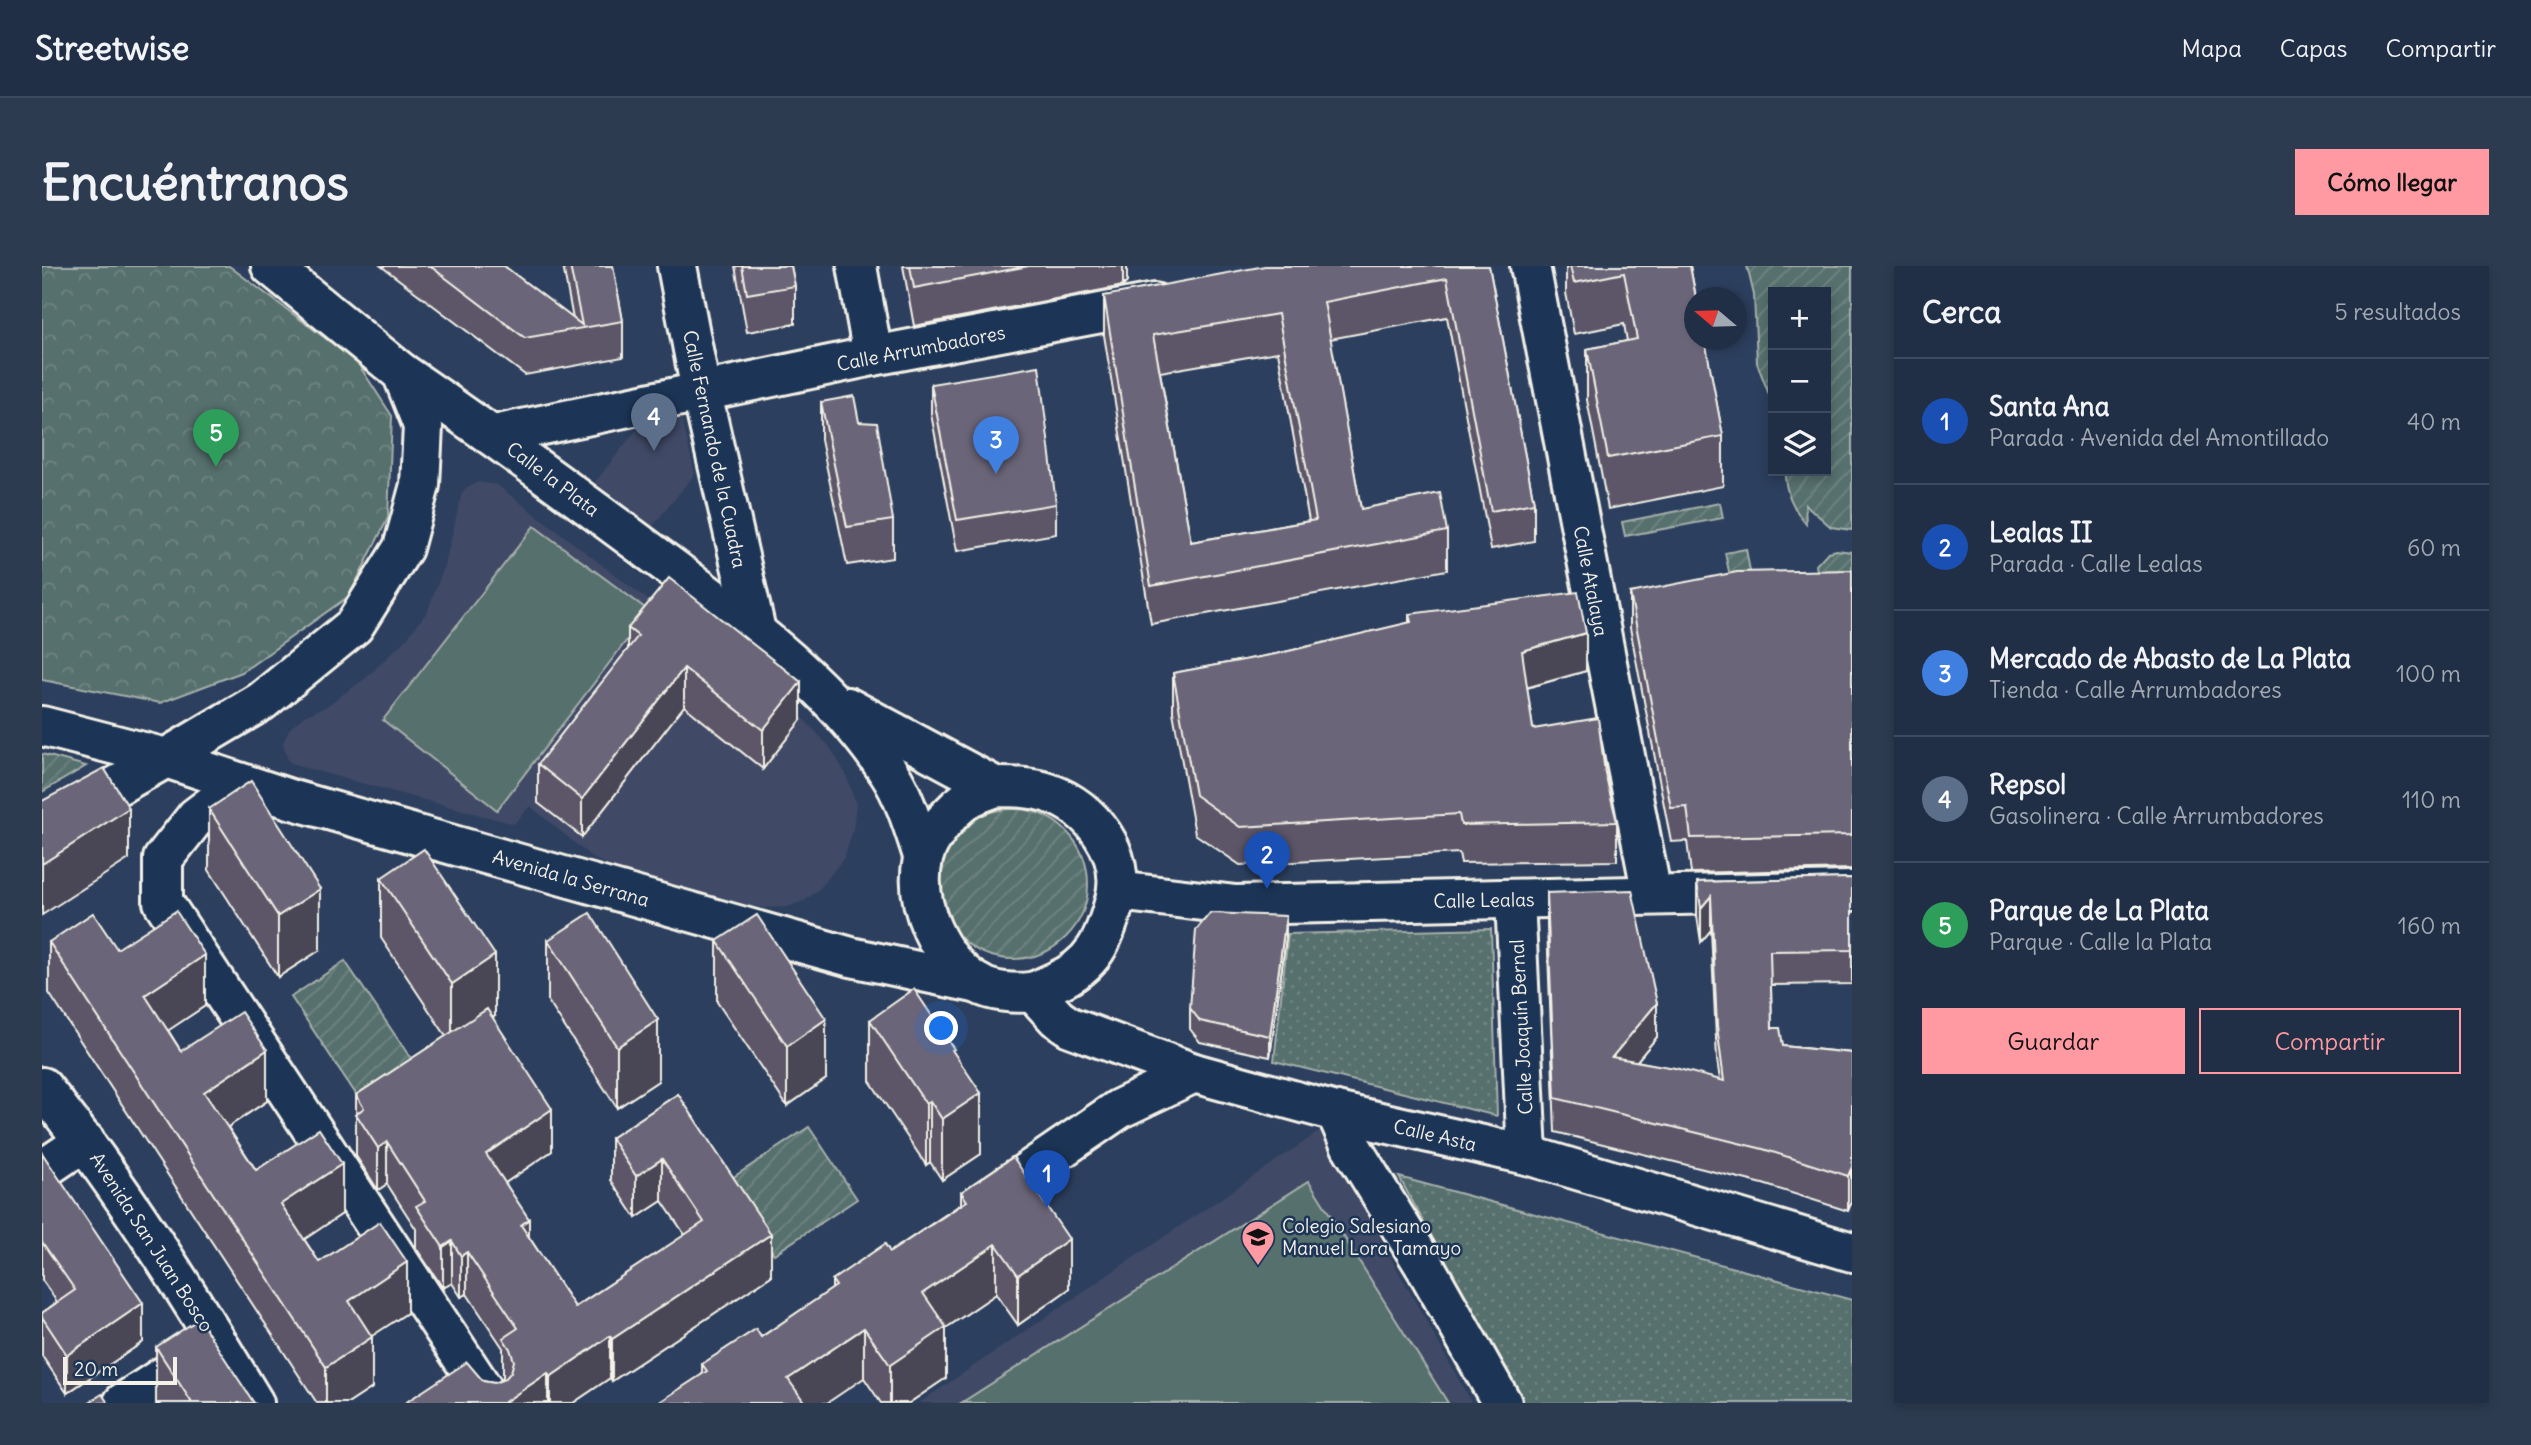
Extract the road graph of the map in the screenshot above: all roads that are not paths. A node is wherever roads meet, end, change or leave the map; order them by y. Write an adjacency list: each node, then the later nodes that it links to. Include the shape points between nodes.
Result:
1 (271, 266): 7 (street, Calle la Plata)
2 (677, 266): 8 (street, Calle Fernando de la Cuadra)
3 (857, 266): 6 (street)
4 (1530, 266): 22 (street, Calle Atalaya)
5 (1185, 297): 6 (street, Calle Arrumbadores)
6 (873, 356): 8 (street, Calle Arrumbadores)
7 (401, 373): 9 (street, Calle la Plata); 15 (street, via 423,426 420,485 403,548 354,626 262,701)
8 (702, 392): 9 (street, Calle Arrumbadores); 10 (street, Calle Fernando de la Cuadra)
9 (494, 435): 11 (street, Calle la Plata)
10 (731, 521): 11 (street, via 715,561); 12 (street, Calle Fernando de la Cuadra)
11 (681, 575): 12 (street, Calle la Plata)
12 (756, 631): 13 (street, Calle la Plata)
13 (830, 698): 17 (street, Calle la Plata); 19 (street, Calle la Plata, via 891,775)
14 (42, 726): 15 (street, Avenida la Serrana)
15 (166, 758): 16 (street, Avenida la Serrana); 18 (street)
16 (241, 782): 24 (street, Avenida la Serrana, via 851,957); 37 (street, via 196,817 163,859 163,902)
17 (996, 787): 19 (street, via 955,809); 20 (street, via 1020,786 1050,794 1096,824 1118,868)
18 (42, 828)
19 (923, 856): 24 (street, via 925,907 935,934 952,962)
20 (1117, 891): 23 (street, Calle Lealas, via 1236,905); 25 (street, via 1109,924 1093,957 1080,969)
21 (1852, 891): 22 (street, Calle Lealas)
22 (1651, 895): 23 (street, Calle Lealas)
23 (1515, 899): 30 (street, Calle Joaquín Bernal)
24 (979, 984): 25 (street)
25 (1033, 992): 26 (street, Calle Asta, via 1070,1027)
26 (1194, 1073): 28 (street, Calle Asta); 32 (street, via 1119,1109)
27 (42, 1087): 29 (street, Avenida San Juan Bosco)
28 (1336, 1112): 30 (street, Calle Asta); 38 (street, via 1351,1146)
29 (85, 1141): 31 (street); 34 (street, Avenida San Juan Bosco)
30 (1527, 1155): 33 (street, Calle Asta)
31 (42, 1170)
32 (953, 1222)
33 (1852, 1252)
34 (218, 1342): 35 (street); 36 (street, Avenida San Juan Bosco)
35 (122, 1403)
36 (254, 1403)
37 (492, 1403)
38 (1502, 1403)

